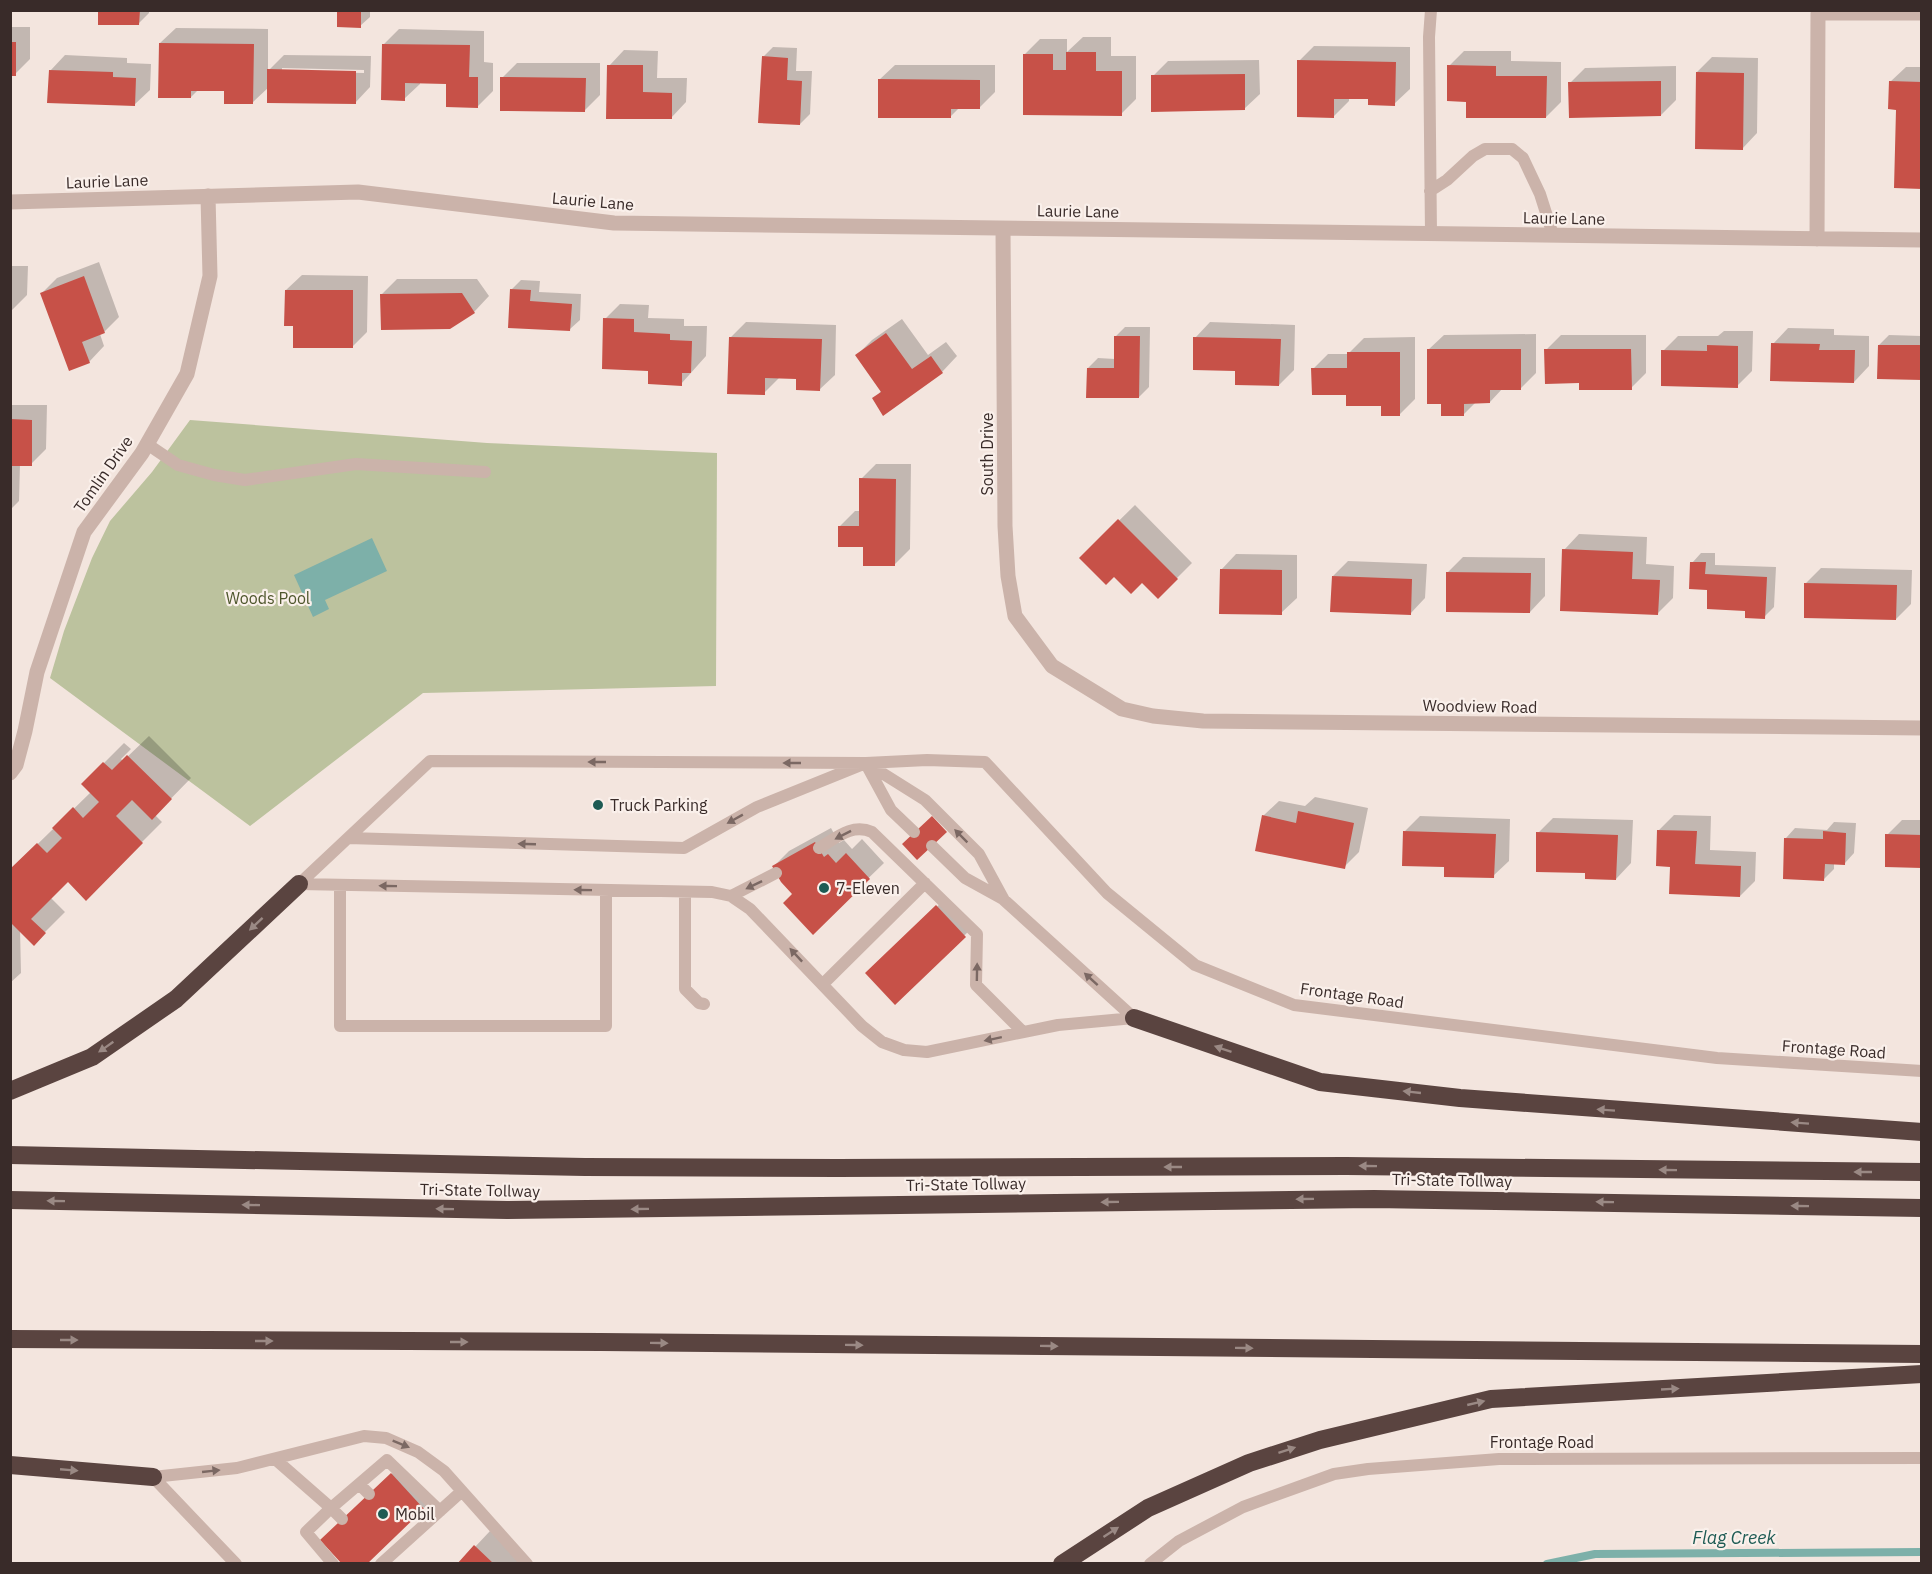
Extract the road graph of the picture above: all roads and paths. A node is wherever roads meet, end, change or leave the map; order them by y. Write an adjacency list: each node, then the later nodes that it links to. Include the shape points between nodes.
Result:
1 (1431, 10): 3 (lane)
2 (1922, 13): 9 (street, via 1818,13)
3 (1430, 191): 7 (lane); 8 (lane, via 1485,148 1512,149 1523,158 1540,194)
4 (208, 196): 5 (street, Laurie Lane); 6 (street, Laurie Lane, via 358,192 614,223); 11 (street, Tomlin Drive, via 210,276 187,374)
5 (10, 202)
6 (1003, 228): 7 (street, Laurie Lane); 13 (street, South Drive, via 1008,576 1015,616)
7 (1431, 234): 8 (street, Laurie Lane)
8 (1553, 236): 9 (street, Laurie Lane)
9 (1817, 239): 10 (street, Laurie Lane)
10 (1922, 240)
11 (147, 444): 12 (lane, via 178,465 245,480 356,464); 16 (street, Tomlin Drive, via 84,531 41,662 16,765)
12 (485, 472)
13 (1052, 666): 14 (street, Woodview Road, via 1122,709 1203,721)
14 (1922, 728)
15 (866, 763): 17 (lane, via 891,810); 18 (lane, one-way to 18, via 757,807 684,848); 18 (lane, Frontage Road, one-way to 18, via 430,761); 28 (lane, one-way to 15, via 979,854 925,800); 33 (lane, Frontage Road, via 985,762 1107,892 1195,965 1294,1005 1717,1058)
16 (10, 773)
17 (915, 832)
18 (348, 838): 23 (lane, Frontage Road)
19 (932, 846): 28 (lane, via 965,878)
20 (819, 848): 22 (lane, one-way to 20, via 863,828 848,831)
21 (776, 873): 27 (lane, one-way to 27)
22 (925, 883): 29 (lane); 32 (lane, one-way to 22, via 976,986 977,934)
23 (299, 884): 24 (lane); 34 (highway, one-way to 34, via 176,999 92,1057)
24 (340, 885): 25 (lane, one-way to 24); 25 (lane, via 340,1026 606,1026)
25 (606, 890): 26 (lane)
26 (685, 892): 27 (lane); 30 (lane, via 685,989)
27 (731, 896): 29 (lane, one-way to 27, via 750,909)
28 (1004, 900): 31 (lane, one-way to 28)
29 (823, 984): 32 (lane, one-way to 29, via 927,1052 904,1050 882,1042)
30 (704, 1004)
31 (1134, 1018): 32 (lane); 35 (highway, one-way to 31, via 1460,1098 1320,1082)
32 (1023, 1032)
33 (1922, 1071)
34 (10, 1091)
35 (1922, 1132)
36 (10, 1155): 37 (highway, Tri-State Tollway, one-way to 36, via 1346,1166 585,1167)
37 (1922, 1172)
38 (10, 1200): 39 (highway, Tri-State Tollway, one-way to 38, via 1374,1198 507,1210)
39 (1922, 1208)
40 (10, 1339): 41 (highway, one-way to 41)
41 (1922, 1354)
42 (1922, 1374): 57 (highway, one-way to 42, via 1148,1508 1249,1463 1320,1440 1491,1399)
43 (1922, 1458): 58 (lane, Frontage Road, via 1499,1459 1368,1469 1334,1474 1243,1507 1179,1540)
44 (275, 1459): 46 (lane, one-way to 44, via 237,1468); 48 (lane, one-way to 48, via 364,1436 386,1438 429,1459); 50 (lane)
45 (10, 1464): 46 (highway, one-way to 46)
46 (153, 1477): 54 (lane)
47 (359, 1484): 49 (lane); 50 (lane); 51 (lane, via 387,1460)
48 (462, 1491): 51 (lane); 56 (lane)
49 (369, 1494)
50 (330, 1508): 52 (lane); 55 (lane, via 306,1532)
51 (440, 1511): 53 (lane, via 406,1533)
52 (342, 1519)
53 (381, 1559)
54 (236, 1563)
55 (333, 1563)
56 (527, 1563)
57 (1062, 1563)
58 (1150, 1563)

